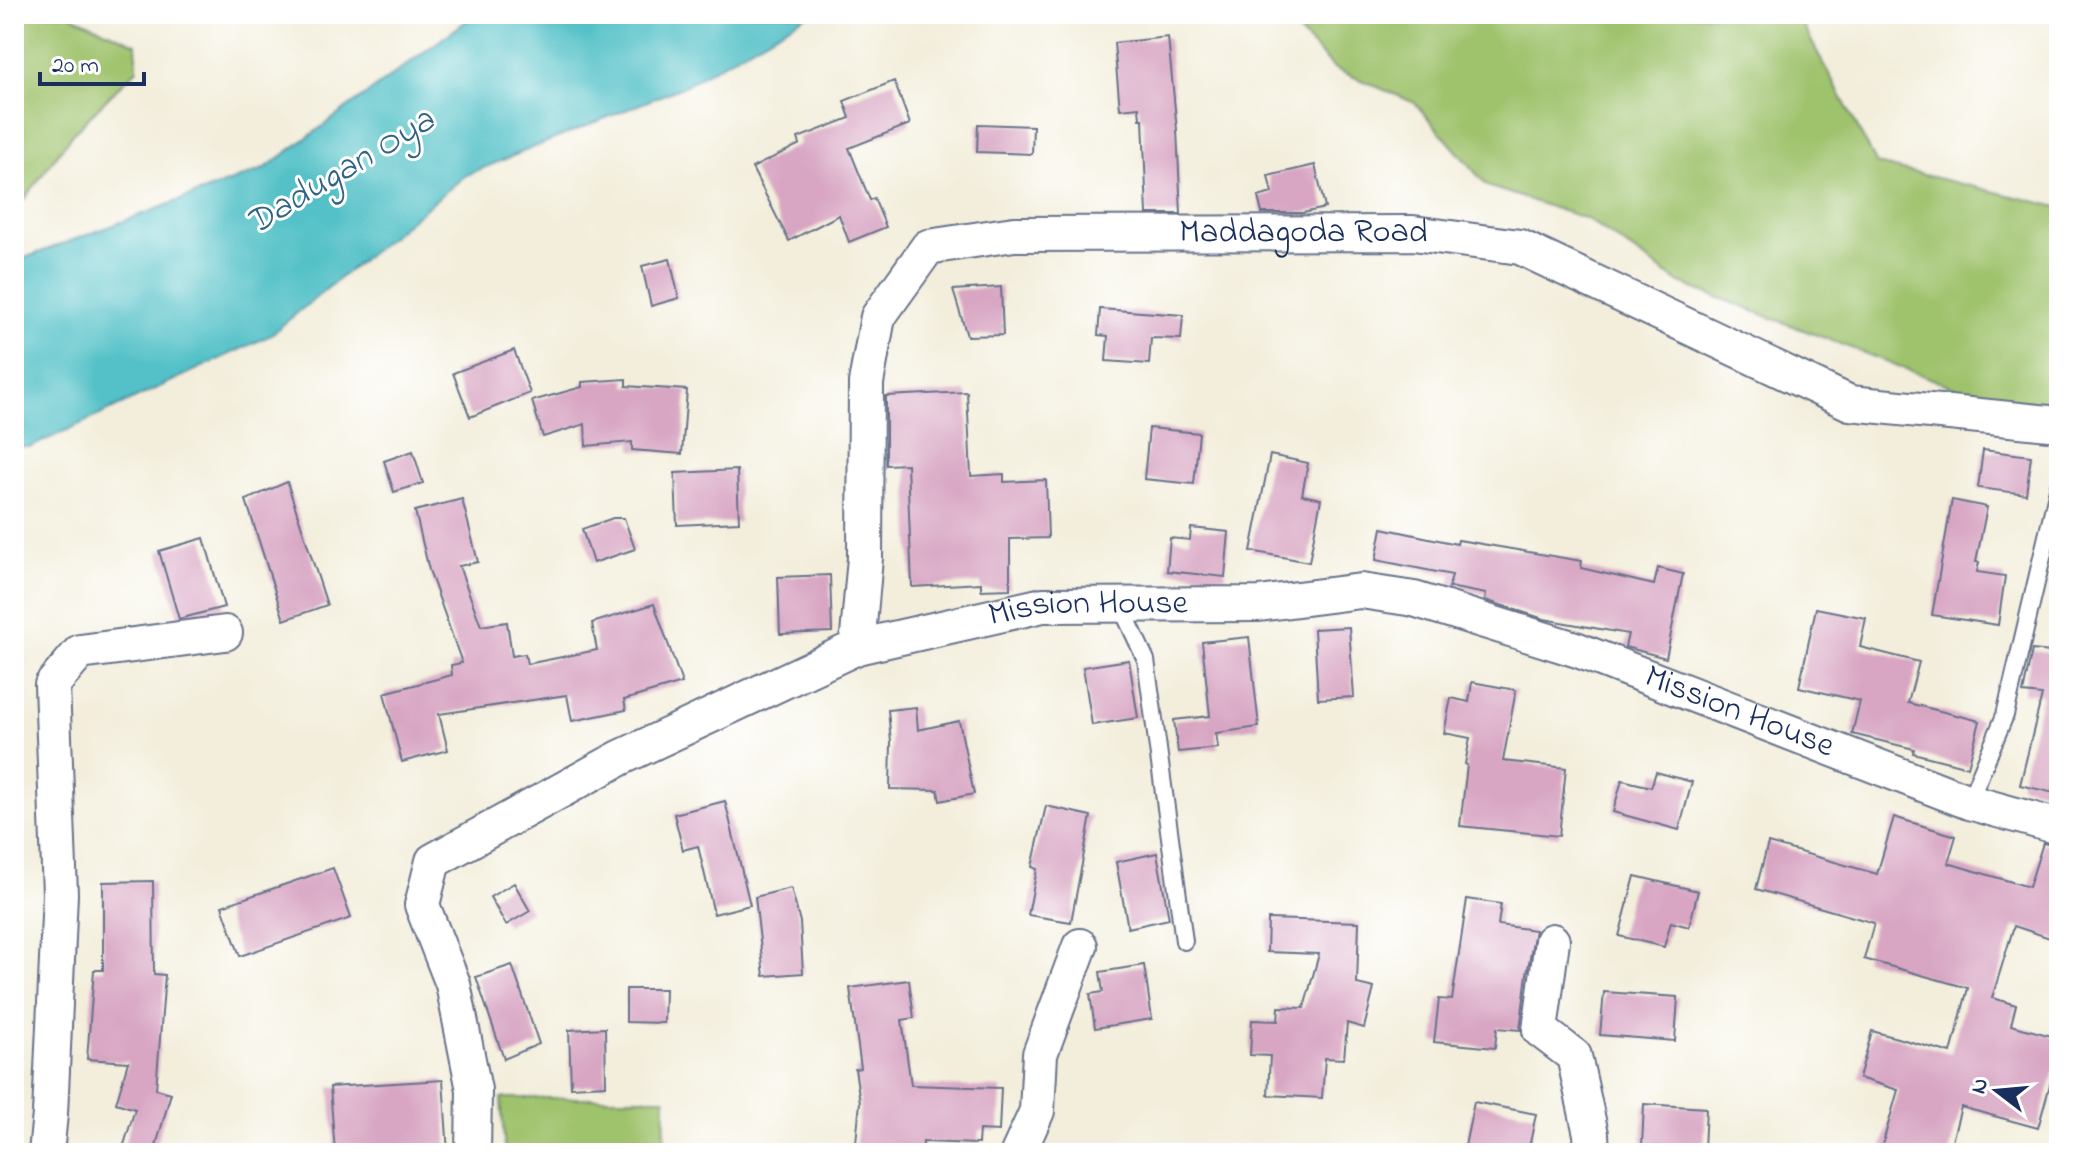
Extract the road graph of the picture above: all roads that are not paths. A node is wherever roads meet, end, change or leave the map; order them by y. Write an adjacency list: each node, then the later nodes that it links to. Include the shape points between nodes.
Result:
1 (2059, 424): 5 (street, Maddagoda Road, via 1850,403 1520,247 1413,233 1014,234 928,247 878,317 866,383 865,558)
2 (2059, 485): 6 (lane, via 2005,715)
3 (1119, 603): 5 (street, Mission House, via 1043,605); 6 (street, Mission House, via 1259,604 1361,591 1414,599 1578,650); 8 (lane, via 1146,660)
4 (225, 633): 11 (street, via 80,652 52,685 60,894)
5 (857, 647): 12 (street, Mission House, via 620,758 433,861 422,905 453,984 474,1090)
6 (1969, 802): 7 (street, Mission House)
7 (2059, 827)
8 (1184, 941)
9 (1552, 941): 14 (street, via 1540,1030 1574,1056)
10 (1080, 946): 13 (street, via 1040,1054 1037,1111)
11 (46, 1153)
12 (473, 1153)
13 (1018, 1153)
14 (1592, 1153)

